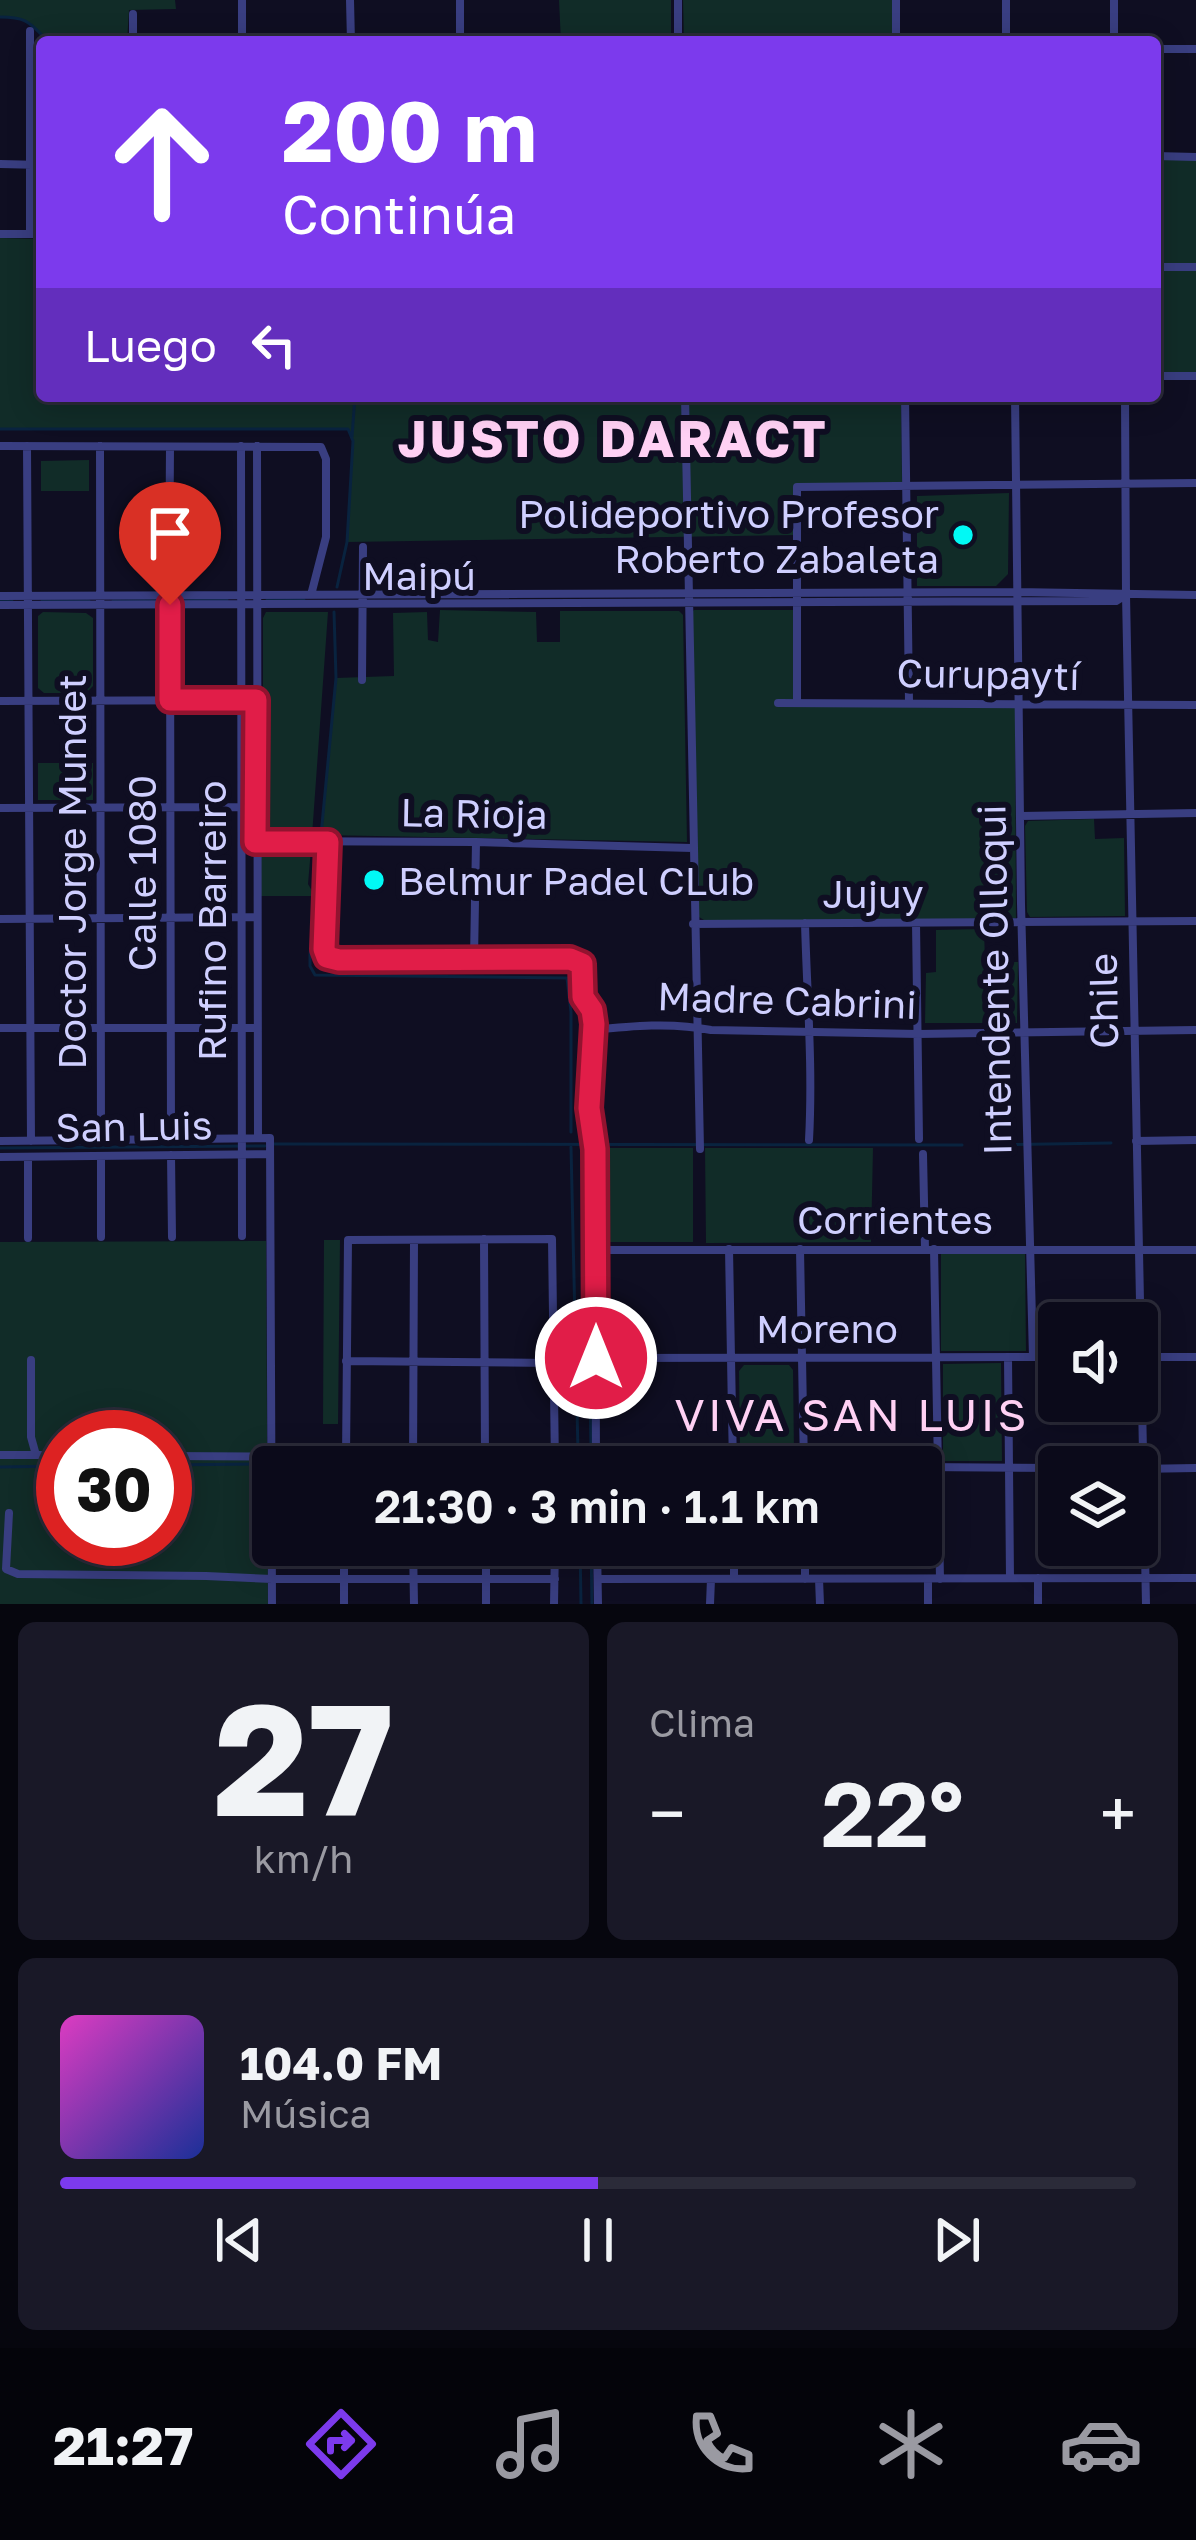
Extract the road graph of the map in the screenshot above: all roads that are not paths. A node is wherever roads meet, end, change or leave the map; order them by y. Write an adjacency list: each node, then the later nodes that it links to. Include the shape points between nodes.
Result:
1 (242, 0): 11 (street)
2 (350, 0): 12 (street)
3 (460, 0): 13 (street)
4 (678, 0): 14 (street)
5 (896, 0): 15 (street)
6 (1006, 0): 16 (street)
7 (1114, 0): 17 (street)
8 (133, 14): 10 (street)
9 (30, 31): 21 (street)
10 (134, 36)
11 (242, 36)
12 (351, 36)
13 (460, 36)
14 (678, 36)
15 (896, 36)
16 (1006, 36)
17 (1114, 36)
18 (1161, 49): 19 (street)
19 (1196, 49)
20 (36, 58): 21 (street)
21 (30, 59): 25 (street)
22 (1161, 156): 23 (street)
23 (1196, 157)
24 (0, 164): 25 (street)
25 (30, 165): 26 (street); 28 (street)
26 (36, 165)
27 (0, 234): 28 (street)
28 (30, 234): 29 (street)
29 (36, 234)
30 (1161, 267): 31 (street)
31 (1196, 267)
32 (1161, 376): 33 (street)
33 (1196, 376)
34 (685, 402): 56 (street)
35 (905, 402): 46 (street)
36 (1015, 402): 47 (street, Intendente Olloqui)
37 (1125, 402): 45 (street, Chile)
38 (0, 446): 39 (street)
39 (28, 446): 40 (street); 57 (street)
40 (100, 446): 41 (street); 58 (street, Doctor Jorge Mundet)
41 (170, 446): 42 (street); 59 (street, Calle 1080)
42 (241, 446): 43 (street); 60 (street, Rufino Barreiro)
43 (257, 446): 49 (street, via 321,446 326,458 326,537); 61 (street, Rufino Barreiro)
44 (1196, 483): 45 (street)
45 (1126, 484): 47 (street); 52 (street, Chile)
46 (906, 486): 47 (street); 53 (street); 55 (street, via 797,487)
47 (1016, 486): 54 (street, Intendente Olloqui)
48 (363, 547): 62 (street)
49 (310, 595): 61 (street, Maipú); 62 (street, Maipú); 64 (street)
50 (1196, 595): 52 (street, Maipú)
51 (0, 596): 57 (street, Maipú)
52 (1126, 596): 54 (street, Maipú); 77 (street, Chile)
53 (908, 597): 54 (street, Maipú); 55 (street, Maipú); 72 (street)
54 (1016, 597): 75 (street, Intendente Olloqui)
55 (796, 598): 56 (street, Maipú); 74 (street)
56 (687, 599): 62 (street, Maipú); 90 (street)
57 (28, 600): 58 (street, Maipú); 63 (street, Maipú); 70 (street)
58 (100, 600): 59 (street, Maipú); 71 (street, Doctor Jorge Mundet)
59 (170, 600): 60 (street, Maipú); 66 (street, Calle 1080)
60 (241, 600): 61 (street, Maipú); 67 (street, Rufino Barreiro)
61 (256, 600): 64 (street, Maipú); 68 (street, Rufino Barreiro)
62 (362, 600): 64 (street, Maipú); 65 (street)
63 (0, 605)
64 (309, 606)
65 (362, 680)
66 (170, 700): 67 (street); 71 (street); 79 (street, Calle 1080)
67 (242, 700): 68 (street); 80 (street, Rufino Barreiro)
68 (256, 700): 81 (street, Rufino Barreiro)
69 (0, 701): 70 (street)
70 (28, 701): 71 (street); 83 (street)
71 (101, 701): 78 (street, Doctor Jorge Mundet)
72 (909, 702): 74 (street, Curupaytí); 75 (street, Curupaytí)
73 (778, 703): 74 (street, Curupaytí)
74 (797, 703)
75 (1019, 704): 77 (street, Curupaytí); 86 (street, Intendente Olloqui)
76 (1196, 704): 77 (street, Curupaytí)
77 (1127, 705): 85 (street, Chile)
78 (102, 807): 79 (street); 83 (street); 94 (street, Doctor Jorge Mundet)
79 (170, 807): 80 (street); 95 (street, Calle 1080)
80 (242, 807): 81 (street); 91 (street, Rufino Barreiro)
81 (255, 807): 87 (street, Rufino Barreiro)
82 (0, 808): 83 (street)
83 (29, 808): 93 (street)
84 (1196, 813): 85 (street)
85 (1130, 814): 86 (street); 98 (street, Chile)
86 (1021, 816): 101 (street, Intendente Olloqui)
87 (255, 842): 88 (street, La Rioja); 92 (street, Rufino Barreiro)
88 (328, 842): 89 (street, La Rioja); 103 (street, via 327,957)
89 (476, 842): 90 (street, La Rioja); 103 (street)
90 (692, 848): 102 (street)
91 (242, 917): 92 (street); 95 (street); 109 (street, Rufino Barreiro)
92 (256, 917): 110 (street, Rufino Barreiro)
93 (29, 918): 94 (street); 96 (street); 106 (street)
94 (101, 918): 95 (street); 107 (street, Doctor Jorge Mundet)
95 (171, 918): 108 (street, Calle 1080)
96 (0, 919)
97 (1196, 921): 98 (street, Jujuy)
98 (1132, 922): 101 (street, Jujuy); 112 (street, Chile)
99 (805, 923): 100 (street, Jujuy); 102 (street, Jujuy); 114 (street)
100 (916, 923): 101 (street, Jujuy); 116 (street)
101 (1023, 923): 115 (street, Intendente Olloqui)
102 (693, 924): 104 (street)
103 (474, 959): 111 (street, via 582,964)
104 (697, 1027): 111 (street, Madre Cabrini); 114 (street, Madre Cabrini); 127 (street)
105 (0, 1028): 106 (street)
106 (30, 1028): 107 (street); 125 (street)
107 (100, 1028): 108 (street); 119 (street, Doctor Jorge Mundet)
108 (171, 1028): 109 (street); 120 (street, Calle 1080)
109 (241, 1028): 110 (street); 121 (street, Rufino Barreiro)
110 (256, 1028): 117 (street, Rufino Barreiro)
111 (592, 1030): 143 (street)
112 (1134, 1030): 113 (street, Madre Cabrini); 115 (street, Madre Cabrini); 126 (street, Chile)
113 (1196, 1030)
114 (811, 1031): 116 (street, Madre Cabrini); 122 (street)
115 (1024, 1032): 116 (street, Madre Cabrini); 145 (street, Intendente Olloqui)
116 (918, 1034): 118 (street)
117 (257, 1138): 121 (street, San Luis); 129 (street, San Luis, via 269,1138)
118 (919, 1139)
119 (101, 1140): 120 (street, San Luis); 125 (street, San Luis)
120 (171, 1140): 121 (street, San Luis)
121 (242, 1140): 128 (street, Rufino Barreiro)
122 (809, 1140)
123 (1196, 1140): 126 (street)
124 (0, 1141): 125 (street, San Luis)
125 (31, 1141)
126 (1136, 1141): 146 (street, Chile)
127 (699, 1144)
128 (241, 1154): 129 (street, San Luis); 131 (street, San Luis); 135 (street, Rufino Barreiro)
129 (269, 1154): 163 (street)
130 (923, 1154): 144 (street)
131 (171, 1155): 132 (street, San Luis); 137 (street)
132 (101, 1156): 134 (street, San Luis); 136 (street)
133 (0, 1157): 134 (street, San Luis)
134 (28, 1157): 138 (street)
135 (242, 1236)
136 (101, 1237)
137 (172, 1237)
138 (28, 1238)
139 (484, 1239): 140 (street); 161 (street); 162 (street, via 552,1239)
140 (414, 1240): 159 (street, via 348,1240); 160 (street)
141 (729, 1249): 142 (street, Corrientes); 143 (street, Corrientes); 155 (street)
142 (800, 1249): 144 (street, Corrientes); 156 (street)
143 (595, 1250): 154 (street)
144 (930, 1250): 145 (street, Corrientes); 157 (street)
145 (1030, 1250): 146 (street, Corrientes); 150 (street, Intendente Olloqui)
146 (1139, 1250): 147 (street, Corrientes); 148 (street, Chile)
147 (1196, 1250)
148 (1139, 1302)
149 (1008, 1357): 150 (street, Moreno); 157 (street, Moreno); 177 (street)
150 (1033, 1357): 151 (street, Moreno)
151 (1038, 1357)
152 (1158, 1357): 153 (street)
153 (1196, 1357)
154 (596, 1358): 155 (street, Moreno); 168 (street)
155 (732, 1358): 156 (street, Moreno); 169 (street)
156 (802, 1358): 157 (street, Moreno); 170 (street)
157 (936, 1358): 171 (street)
158 (31, 1360): 173 (street)
159 (346, 1361): 160 (street); 164 (street)
160 (414, 1362): 161 (street); 165 (street)
161 (484, 1363): 162 (street); 166 (street)
162 (553, 1364): 167 (street)
163 (272, 1446)
164 (346, 1446)
165 (413, 1446)
166 (485, 1446)
167 (555, 1446)
168 (596, 1446)
169 (733, 1446)
170 (804, 1446)
171 (938, 1446)
172 (0, 1455): 173 (street)
173 (36, 1455)
174 (192, 1458): 175 (street)
175 (252, 1463)
176 (942, 1468): 177 (street)
177 (1009, 1468): 178 (street); 205 (street)
178 (1038, 1468)
179 (1158, 1468): 180 (street)
180 (1196, 1468)
181 (9, 1513): 206 (street, via 10,1573)
182 (272, 1566): 206 (street)
183 (344, 1566): 207 (street)
184 (413, 1566): 195 (street)
185 (487, 1566): 196 (street)
186 (554, 1566): 197 (street)
187 (598, 1566): 198 (street)
188 (734, 1566): 200 (street)
189 (806, 1566): 201 (street)
190 (940, 1566): 204 (street)
191 (1145, 1566): 193 (street, Chile)
192 (1037, 1578): 193 (street); 205 (street); 217 (street)
193 (1146, 1578): 194 (street); 218 (street, Chile)
194 (1196, 1578)
195 (413, 1579): 196 (street); 207 (street); 210 (street)
196 (487, 1579): 197 (street); 211 (street)
197 (554, 1579): 212 (street)
198 (598, 1579): 199 (street); 213 (street)
199 (711, 1579): 200 (street); 214 (street)
200 (734, 1579): 201 (street)
201 (806, 1579): 202 (street)
202 (819, 1579): 203 (street); 215 (street)
203 (928, 1579): 204 (street); 216 (street)
204 (940, 1579): 205 (street)
205 (1010, 1579)
206 (272, 1580): 207 (street); 208 (street)
207 (344, 1580): 209 (street)
208 (272, 1604)
209 (344, 1604)
210 (414, 1604)
211 (487, 1604)
212 (554, 1604)
213 (598, 1604)
214 (710, 1604)
215 (820, 1604)
216 (928, 1604)
217 (1038, 1604)
218 (1146, 1604)

